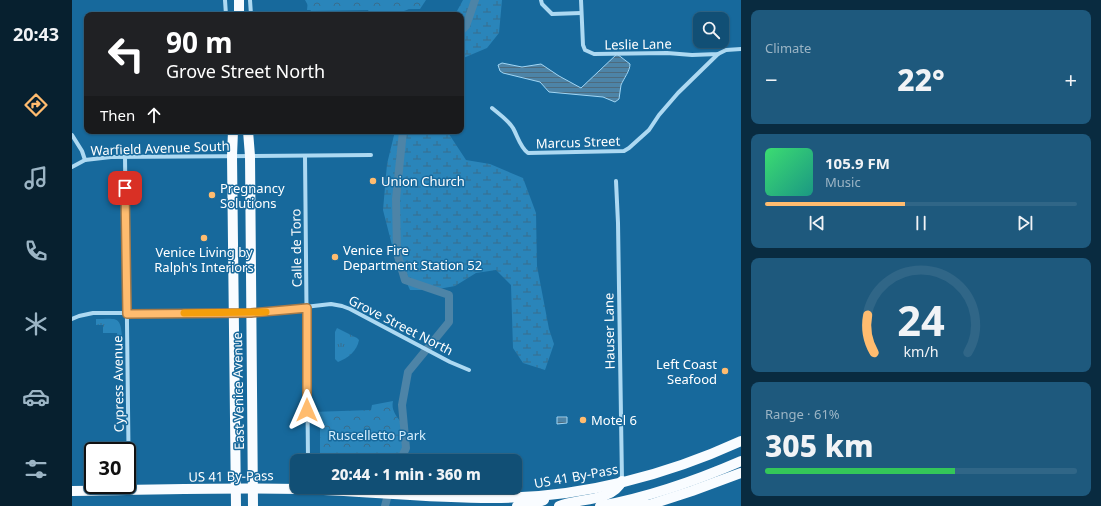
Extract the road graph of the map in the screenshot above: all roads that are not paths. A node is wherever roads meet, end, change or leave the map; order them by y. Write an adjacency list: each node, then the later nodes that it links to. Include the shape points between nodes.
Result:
1 (225, 0): 6 (street)
2 (239, 0): 7 (main road)
3 (250, 0): 8 (street)
4 (541, 0): 9 (street, via 552,14)
5 (581, 0): 9 (street, Leslie Lane)
6 (226, 12)
7 (239, 12)
8 (251, 12)
9 (581, 13): 11 (street, Leslie Lane, via 583,45 585,50 594,54)
10 (741, 49): 11 (street, Leslie Lane, via 726,50)
11 (718, 54): 12 (street, Marcus Street, via 678,93 649,130 624,151 528,153 511,126)
12 (492, 108)
13 (232, 134): 17 (main road, East Venice Avenue)
14 (249, 134): 18 (main road, East Venice Avenue)
15 (72, 135): 21 (street)
16 (372, 155): 19 (street, Warfield Avenue South)
17 (232, 156): 18 (street, Warfield Avenue South); 20 (street, Warfield Avenue South); 25 (main road, East Venice Avenue)
18 (250, 156): 19 (street, Warfield Avenue South); 26 (main road, East Venice Avenue)
19 (305, 156): 24 (street, Calle de Toro)
20 (125, 157): 21 (street, Warfield Avenue South); 27 (street, Cypress Avenue)
21 (85, 160): 22 (street, Warfield Avenue South)
22 (72, 167)
23 (616, 181): 35 (street, Hauser Lane)
24 (307, 308): 26 (street, Grove Street North); 29 (street, Grove Street North, via 331,304 342,306); 32 (street, Calle de Toro)
25 (234, 313): 26 (street, Grove Street North); 27 (street, Grove Street North); 36 (main road, East Venice Avenue)
26 (251, 313): 37 (main road, East Venice Avenue)
27 (127, 314): 28 (street, Grove Street North, via 85,314); 31 (street, Cypress Avenue)
28 (72, 319)
29 (469, 370)
30 (741, 441): 35 (main road, US 41 By-Pass, via 679,465)
31 (128, 442)
32 (308, 454)
33 (741, 461): 42 (main road, via 682,485)
34 (741, 473): 42 (main road, via 649,505)
35 (622, 481): 41 (main road, US 41 By-Pass, via 587,490); 46 (main road, via 616,490 608,494)
36 (235, 489): 37 (main road, US 41 By-Pass); 38 (main road, US 41 By-Pass); 43 (main road, East Venice Avenue)
37 (252, 489): 41 (main road, US 41 By-Pass, via 302,489 451,498); 44 (main road, East Venice Avenue)
38 (136, 490)
39 (72, 491): 40 (main road, US 41 By-Pass)
40 (84, 491)
41 (553, 494): 45 (main road, via 536,503)
42 (616, 503): 47 (main road)
43 (236, 506)
44 (253, 506)
45 (517, 506)
46 (559, 506)
47 (600, 506)

